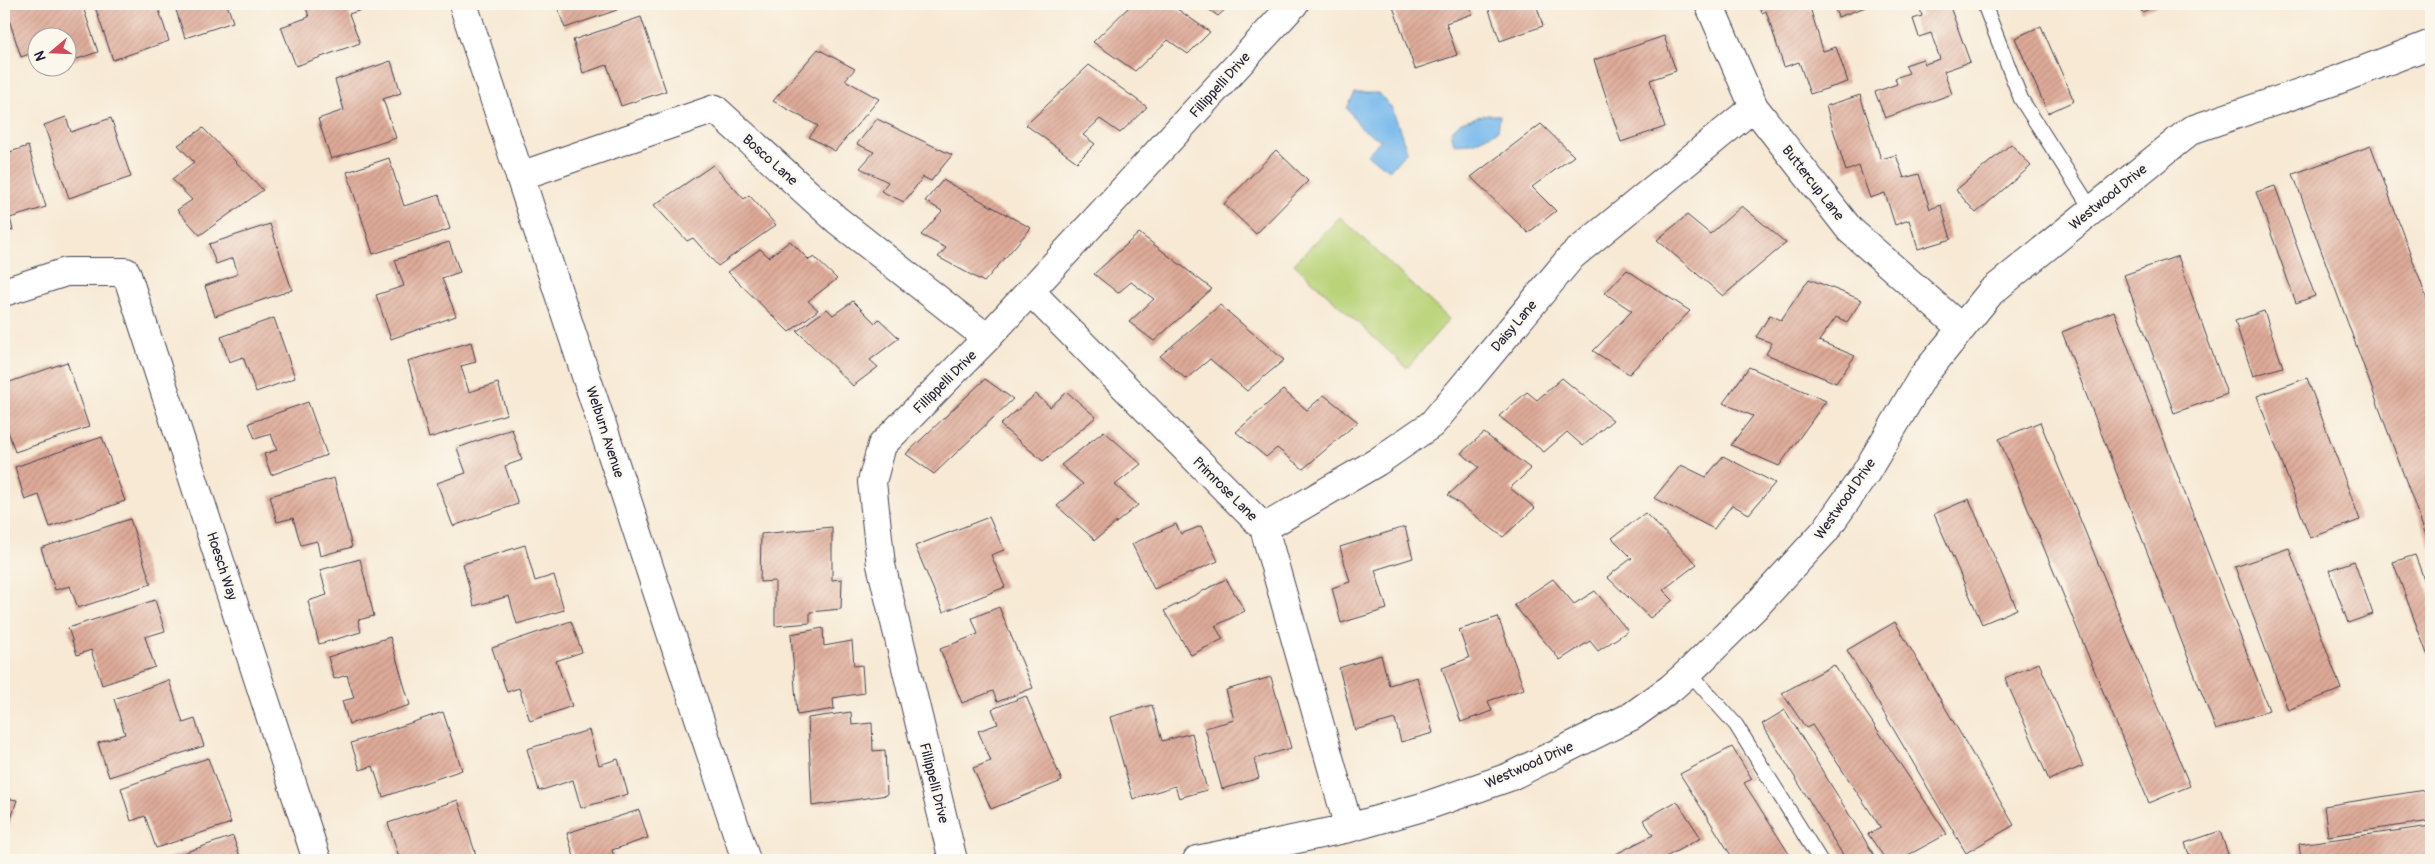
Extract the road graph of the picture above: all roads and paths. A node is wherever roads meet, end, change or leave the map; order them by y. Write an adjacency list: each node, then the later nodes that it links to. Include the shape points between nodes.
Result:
1 (463, 4): 7 (street, Welburn Avenue)
2 (1294, 4): 10 (street, Fillippelli Drive)
3 (1709, 4): 6 (street, Buttercup Lane)
4 (1984, 4): 8 (lane, via 2021,99)
5 (2431, 44): 8 (street, Westwood Drive, via 2191,130)
6 (1754, 107): 11 (street, Buttercup Lane, via 1850,230); 13 (street, Daisy Lane, via 1572,256 1432,424 1377,462)
7 (520, 176): 12 (street, Bosco Lane, via 715,109 837,220); 17 (street, Welburn Avenue)
8 (2092, 210): 11 (street, Westwood Drive, via 1991,292)
9 (4, 292): 16 (street, Hoesch Way, via 66,272 126,272)
10 (1031, 292): 12 (street, Fillippelli Drive); 13 (street, Primrose Lane)
11 (1961, 328): 14 (street, Westwood Drive, via 1923,376 1865,474 1825,530 1755,607)
12 (987, 338): 18 (street, Fillippelli Drive, via 882,445 872,482 881,565)
13 (1264, 528): 15 (street, Primrose Lane)
14 (1689, 672): 15 (street, Westwood Drive, via 1632,716 1509,777); 20 (lane, via 1736,725)
15 (1349, 828): 19 (street, Westwood Drive)
16 (317, 860)
17 (746, 860)
18 (953, 860)
19 (1197, 860)
20 (1820, 860)

